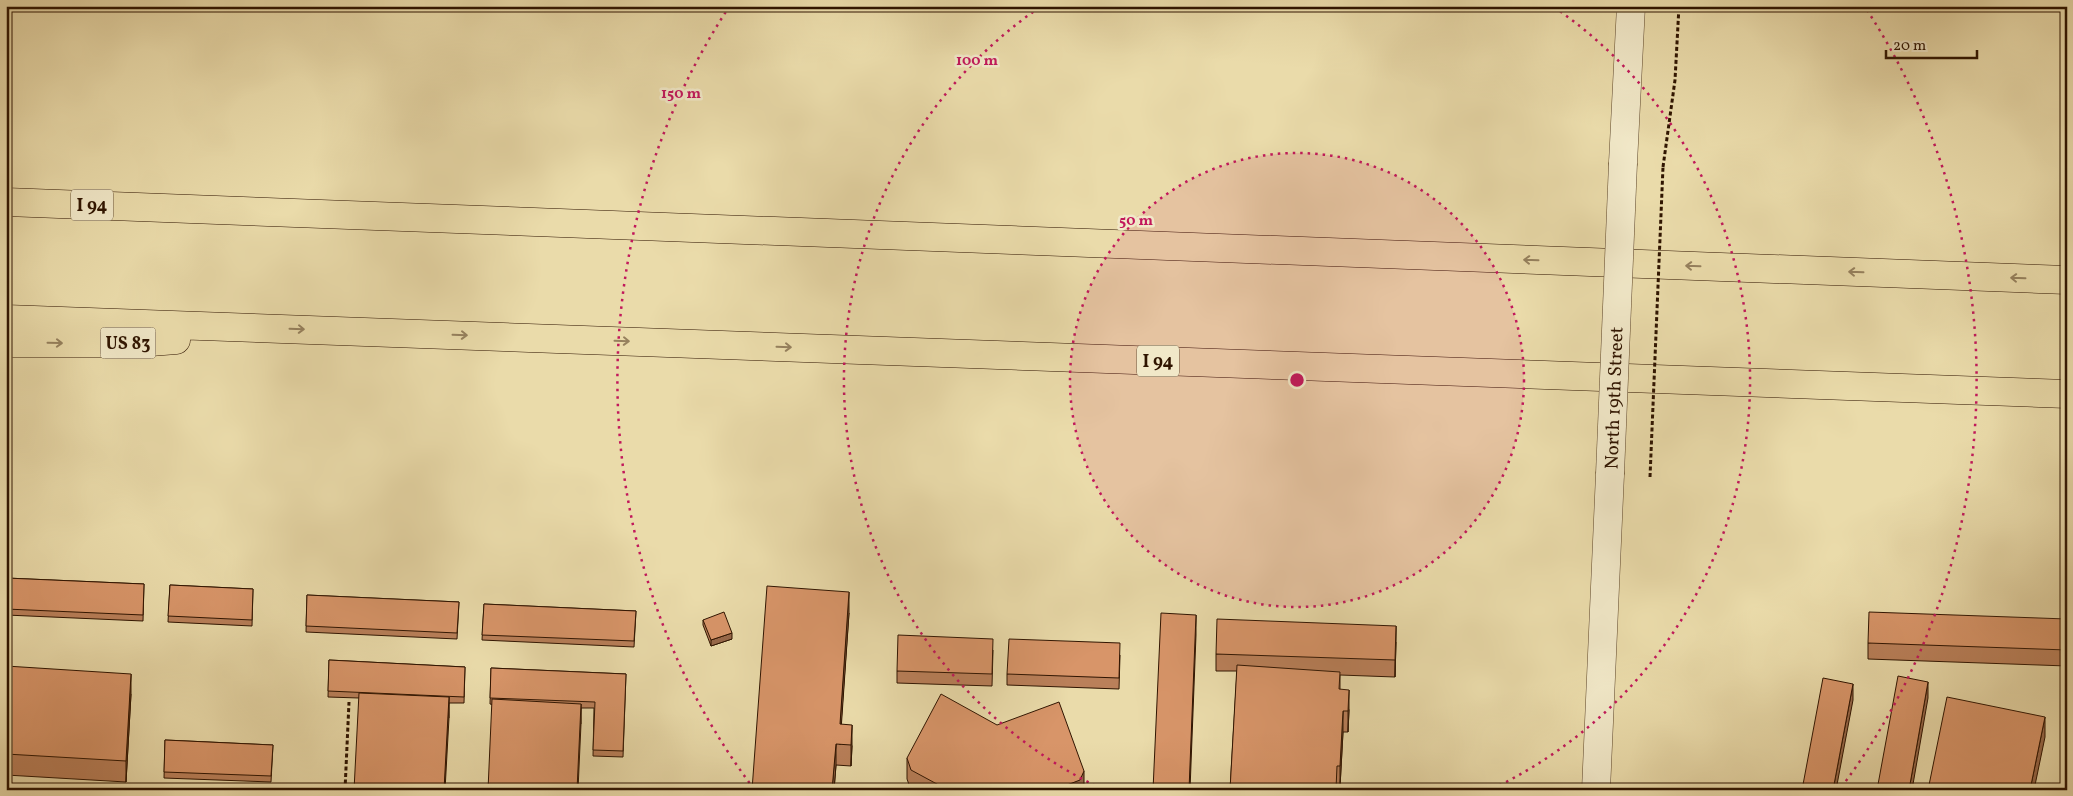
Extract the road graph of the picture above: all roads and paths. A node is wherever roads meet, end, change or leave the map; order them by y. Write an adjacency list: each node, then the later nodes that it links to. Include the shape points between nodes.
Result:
1 (1631, 6): 14 (street, North 19th Street, bridge)
2 (1679, 6): 11 (path, bridge, via 1663,167)
3 (6, 188): 5 (highway)
4 (6, 202): 5 (highway, I 94)
5 (177, 208): 6 (highway, I 94, one-way to 5)
6 (2067, 280)
7 (6, 318): 8 (highway, I 94)
8 (248, 327): 9 (highway, US 83, one-way to 8, via 137,343 198,339); 10 (highway, I 94, one-way to 10)
9 (6, 343)
10 (2067, 394)
11 (1650, 477)
12 (349, 702): 13 (path)
13 (345, 790)
14 (1596, 790)

